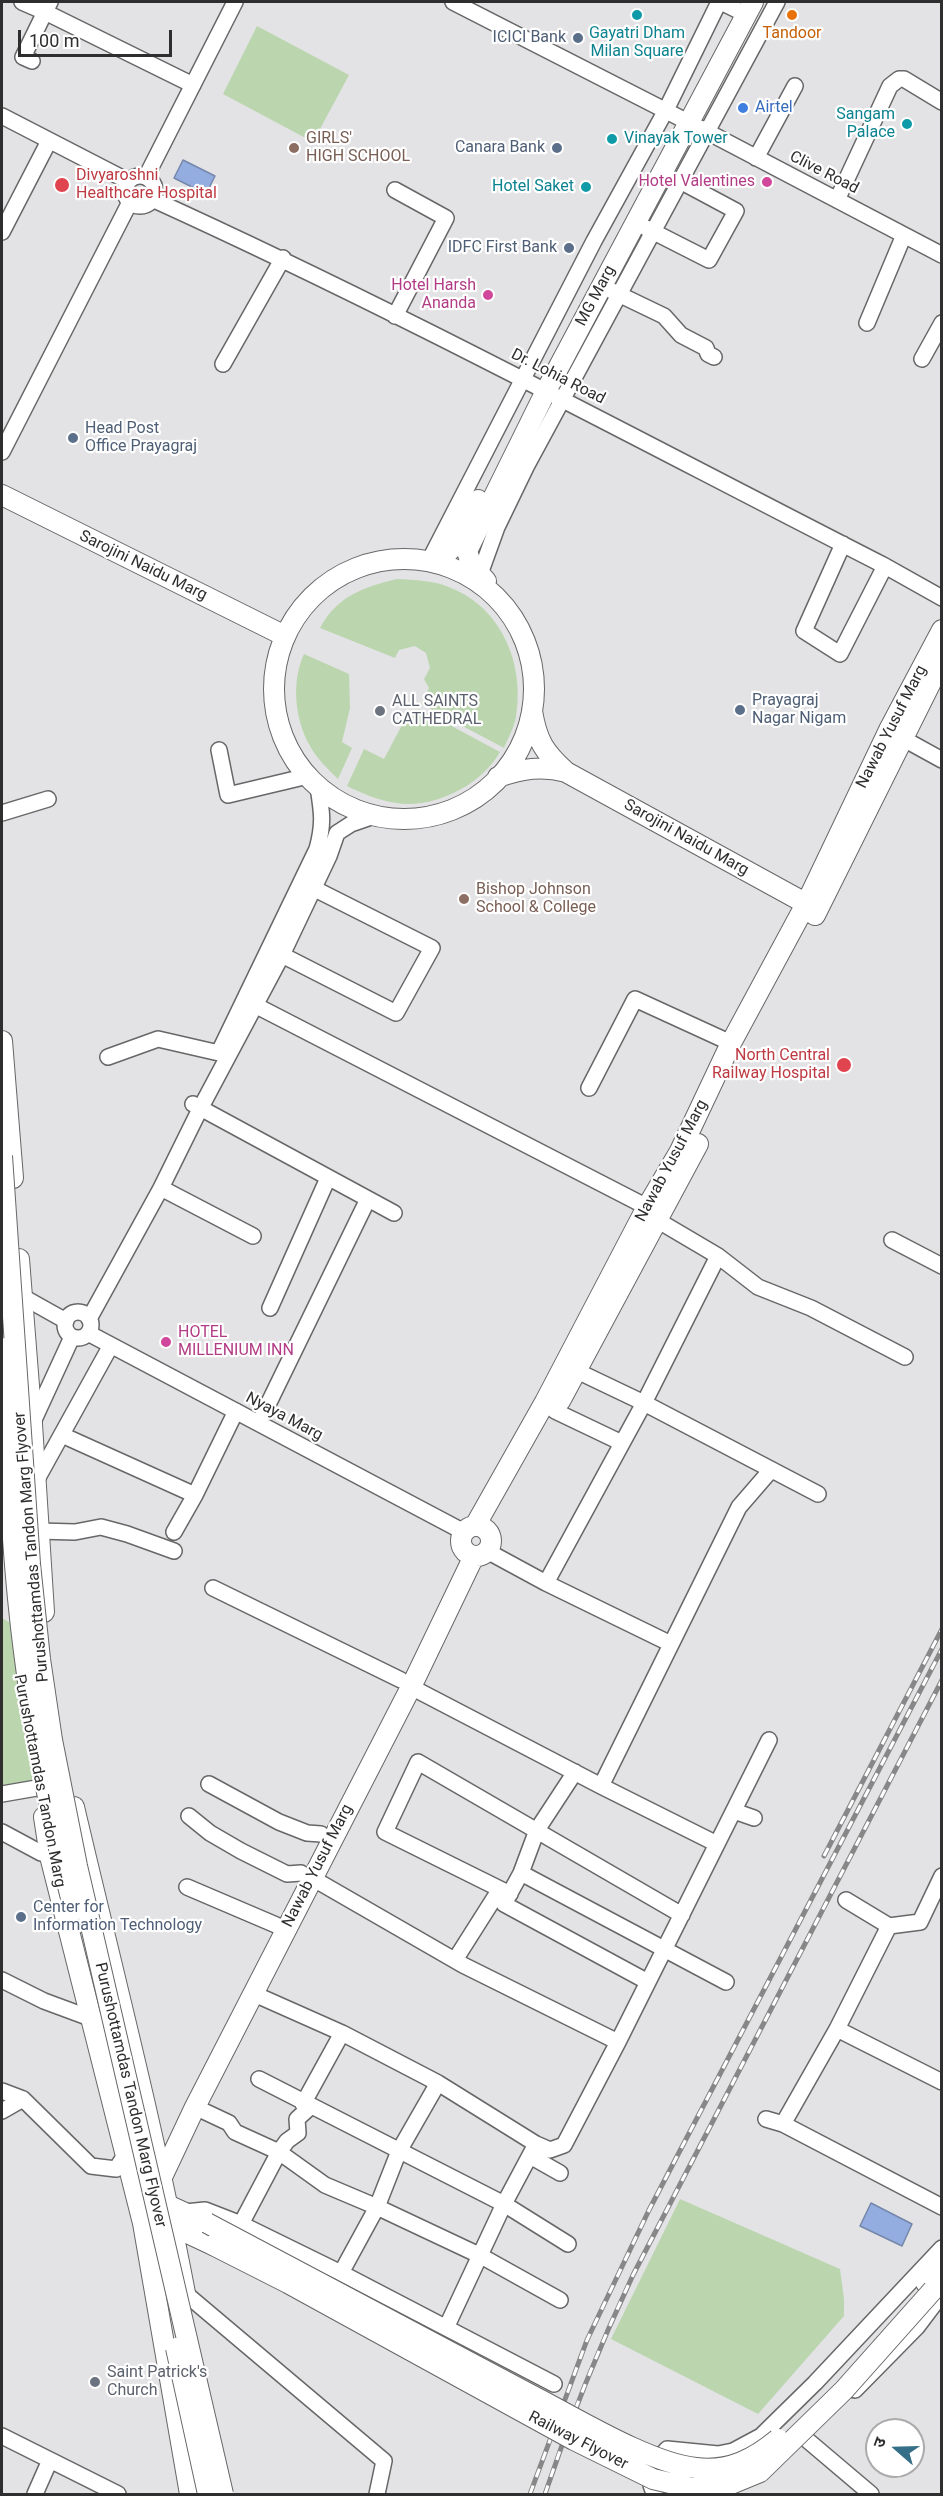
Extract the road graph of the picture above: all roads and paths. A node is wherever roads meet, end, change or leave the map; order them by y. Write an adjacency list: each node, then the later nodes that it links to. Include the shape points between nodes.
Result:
1 (22, 2): 7 (street)
2 (235, 2): 9 (street)
3 (453, 2): 13 (street, Clive Road)
4 (720, 2): 6 (street); 13 (street)
5 (777, 2): 14 (street)
6 (745, 5): 13 (main road, MG Marg)
7 (47, 7): 8 (street, via 23,57); 9 (street)
8 (32, 61)
9 (193, 85): 17 (street)
10 (795, 86): 16 (street)
11 (942, 102): 22 (street, via 904,79 890,86)
12 (2, 116): 15 (street)
13 (679, 117): 14 (street, Clive Road); 24 (main road, MG Marg); 38 (main road, MG Marg)
14 (708, 132): 16 (street, Clive Road); 19 (street)
15 (49, 141): 18 (street); 25 (street)
16 (756, 158): 22 (street, Clive Road)
17 (146, 177): 18 (street, via 136,176); 21 (street, via 153,184)
18 (128, 181): 23 (street, via 125,195)
19 (680, 181): 26 (street); 26 (street, via 736,211 709,260)
20 (395, 190): 32 (street, via 446,218)
21 (152, 199): 23 (street, via 144,205); 29 (street, Dr. Lohia Road)
22 (837, 200): 27 (street, Clive Road)
23 (130, 202): 39 (street)
24 (635, 223): 26 (street); 30 (main road, MG Marg)
25 (3, 226)
26 (653, 232): 31 (street)
27 (904, 235): 28 (street, Clive Road); 33 (street)
28 (942, 255)
29 (283, 258): 32 (street, Dr. Lohia Road); 37 (street)
30 (601, 286): 31 (street); 38 (main road, MG Marg)
31 (620, 294): 35 (street, via 664,316 681,335 706,348); 38 (street)
32 (395, 316): 38 (street, Dr. Lohia Road)
33 (867, 323)
34 (942, 323): 36 (street)
35 (714, 357)
36 (922, 360)
37 (223, 364)
38 (542, 389): 41 (street, Dr. Lohia Road); 42 (main road, MG Marg, via 455,545); 44 (main road, MG Marg, via 467,551 471,564)
39 (2, 452)
40 (2, 495): 47 (main road, Sarojini Naidu Marg)
41 (843, 544): 43 (street, Dr. Lohia Road); 43 (street, via 804,630 840,654)
42 (429, 561): 44 (main road, via 460,571); 47 (main road, via 386,560 344,573 310,599)
43 (885, 566): 45 (street, Dr. Lohia Road)
44 (492, 591): 49 (main road, MG Marg, via 524,640 533,682)
45 (942, 598)
46 (942, 630): 60 (main road, Nawab Yusuf Marg, via 889,730)
47 (285, 636): 55 (main road, via 278,656 274,699 285,740)
48 (942, 660): 50 (main road, Nawab Yusuf Marg)
49 (531, 709): 53 (main road, via 538,740); 54 (main road, via 518,748)
50 (902, 738): 52 (street); 60 (main road, Nawab Yusuf Marg)
51 (219, 750): 55 (street, via 228,795)
52 (942, 760)
53 (566, 772): 54 (main road, via 548,767 529,768); 60 (main road, Sarojini Naidu Marg)
54 (498, 777): 58 (main road, via 481,792 441,813 399,820)
55 (313, 781): 58 (main road, via 333,800); 59 (street, via 323,828)
56 (48, 799): 57 (street)
57 (2, 813)
58 (374, 816): 59 (street, via 337,832)
59 (308, 886): 61 (street); 61 (street, via 432,948 396,1013); 62 (street)
60 (812, 907): 64 (main road, Nawab Yusuf Marg); 74 (main road, Nawab Yusuf Marg, via 690,1161)
61 (282, 955): 62 (street)
62 (249, 1002): 65 (street); 68 (street); 74 (street)
63 (2, 1041): 80 (main road, Purushottamdas Tandon Marg)
64 (731, 1043): 67 (street, via 636,999); 74 (main road, Nawab Yusuf Marg)
65 (219, 1053): 66 (street, via 158,1039); 68 (street)
66 (108, 1057)
67 (589, 1088)
68 (197, 1107): 70 (street); 71 (street); 83 (street)
69 (2, 1156): 181 (main road, Purushottamdas Tandon Marg Flyover, bridge, via 30,1564 52,1740)
70 (328, 1178): 72 (street); 81 (street)
71 (161, 1188): 75 (street); 83 (street)
72 (368, 1199): 73 (street); 92 (street)
73 (394, 1213)
74 (652, 1214): 77 (street); 88 (main road, Nawab Yusuf Marg); 103 (main road, Nawab Yusuf Marg, via 545,1402)
75 (253, 1236)
76 (892, 1240): 78 (street)
77 (718, 1256): 87 (street, via 758,1287 811,1308); 89 (street)
78 (942, 1266)
79 (2, 1288): 80 (street)
80 (21, 1294): 82 (street); 93 (main road, Purushottamdas Tandon Marg)
81 (270, 1308)
82 (66, 1321): 83 (street, via 71,1314); 84 (street, via 66,1330)
83 (86, 1322): 84 (street, via 79,1338); 85 (street, Nyaya Marg)
84 (72, 1337): 93 (street)
85 (110, 1347): 90 (street, Nyaya Marg); 94 (street)
86 (2, 1348): 181 (main road, Purushottamdas Tandon Marg Flyover, bridge, via 22,1638 56,1840 134,2139)
87 (905, 1357)
88 (577, 1371): 89 (street); 91 (main road, Nawab Yusuf Marg)
89 (644, 1402): 95 (street); 96 (street)
90 (236, 1411): 92 (street, Nyaya Marg); 100 (street)
91 (555, 1411): 95 (street); 103 (main road, Nawab Yusuf Marg)
92 (259, 1423): 103 (street, Nyaya Marg)
93 (33, 1424): 97 (main road, Purushottamdas Tandon Marg)
94 (62, 1435): 97 (street); 100 (street)
95 (622, 1443): 105 (street)
96 (771, 1470): 99 (street); 107 (street, via 739,1508)
97 (36, 1481): 101 (main road, Purushottamdas Tandon Marg)
98 (2, 1487): 114 (main road, Purushottamdas Tandon Marg, via 14,1646)
99 (819, 1494)
100 (195, 1495): 102 (street)
101 (39, 1531): 104 (street, via 75,1532 101,1527); 111 (main road, Purushottamdas Tandon Marg, via 46,1652)
102 (174, 1532)
103 (475, 1541): 105 (street, Nyaya Marg); 108 (main road, Nawab Yusuf Marg)
104 (174, 1551)
105 (546, 1583): 107 (street, Nyaya Marg)
106 (213, 1588): 108 (street)
107 (671, 1644): 113 (street)
108 (406, 1683): 110 (street); 121 (main road, Nawab Yusuf Marg); 126 (main road, Nawab Yusuf Marg)
109 (769, 1740): 116 (street)
110 (575, 1772): 113 (street); 119 (street)
111 (69, 1782): 114 (street); 124 (main road, Purushottamdas Tandon Marg)
112 (209, 1784): 121 (street, via 287,1826)
113 (601, 1786): 122 (street)
114 (39, 1789): 115 (street); 123 (main road, Purushottamdas Tandon Marg)
115 (2, 1794)
116 (734, 1811): 118 (street); 122 (street)
117 (189, 1816): 126 (street, via 241,1851 287,1874)
118 (754, 1818)
119 (537, 1830): 125 (street); 129 (street, via 418,1762 385,1832); 131 (street)
120 (2, 1832): 123 (street)
121 (321, 1834): 126 (main road, Nawab Yusuf Marg)
122 (717, 1844): 131 (street)
123 (50, 1856): 124 (street); 140 (main road, Purushottamdas Tandon Marg)
124 (87, 1860): 141 (main road, Purushottamdas Tandon Marg)
125 (521, 1873): 129 (street); 134 (street)
126 (307, 1876): 132 (main road, Nawab Yusuf Marg); 135 (street); 139 (main road, Nawab Yusuf Marg)
127 (942, 1876): 133 (street, via 920,1922)
128 (187, 1887): 132 (street)
129 (505, 1891): 135 (street); 137 (street, via 504,1904)
130 (846, 1900): 133 (street)
131 (682, 1915): 134 (street)
132 (276, 1925): 156 (main road, Nawab Yusuf Marg, via 168,2135)
133 (889, 1926): 142 (street)
134 (664, 1951): 137 (street); 138 (street)
135 (455, 1960): 144 (street)
136 (2, 1980): 140 (street)
137 (648, 1982): 144 (street)
138 (726, 1982)
139 (252, 1994): 143 (street); 151 (main road, Nawab Yusuf Marg)
140 (91, 2020): 141 (street); 159 (main road, Purushottamdas Tandon Marg)
141 (127, 2028): 156 (main road, Purushottamdas Tandon Marg)
142 (837, 2028): 146 (street); 154 (street)
143 (342, 2033): 147 (street); 150 (street)
144 (618, 2042): 155 (street, via 564,2145)
145 (259, 2079): 150 (street)
146 (942, 2082)
147 (438, 2083): 155 (street); 157 (street)
148 (2, 2091): 149 (street)
149 (23, 2099): 152 (street); 159 (street, via 91,2166 116,2169)
150 (303, 2104): 157 (street); 158 (street, via 308,2109 297,2119 298,2133)
151 (195, 2107): 158 (street); 161 (main road, Nawab Yusuf Marg)
152 (2, 2110)
153 (766, 2119): 154 (street)
154 (783, 2124): 165 (street)
155 (533, 2150): 160 (street); 163 (street)
156 (155, 2151): 159 (street); 161 (main road, Purushottamdas Tandon Marg)
157 (399, 2151): 163 (street); 164 (street)
158 (279, 2152): 164 (street, via 325,2185); 167 (street)
159 (126, 2154): 162 (main road, Purushottamdas Tandon Marg)
160 (560, 2173)
161 (162, 2177): 166 (main road, Purushottamdas Tandon Marg)
162 (138, 2202): 166 (main road); 184 (main road, Purushottamdas Tandon Marg)
163 (504, 2204): 168 (street); 170 (street)
164 (377, 2207): 170 (street); 172 (street)
165 (942, 2207)
166 (175, 2215): 167 (street, via 205,2210); 173 (main road, Railway Flyover, bridge, via 207,2223 651,2455 695,2468 730,2467 766,2449); 173 (main road, Railway Flyover, bridge, via 213,2245 564,2435 653,2479 691,2488 726,2486 760,2472 844,2390); 174 (main road, Purushottamdas Tandon Marg)
167 (241, 2224): 172 (street)
168 (568, 2244)
169 (942, 2248): 186 (street, via 761,2436 733,2451 718,2454 667,2449 651,2470 650,2485)
170 (481, 2256): 175 (street); 176 (street)
171 (942, 2266): 173 (main road, Railway Flyover)
172 (341, 2273): 176 (street)
173 (936, 2287): 179 (street, via 910,2335)
174 (186, 2294): 181 (main road, Purushottamdas Tandon Marg); 185 (street, via 384,2461)
175 (561, 2300)
176 (446, 2328): 177 (street)
177 (554, 2384)
178 (2, 2436): 180 (street)
179 (806, 2439): 187 (street, via 770,2472); 188 (street)
180 (50, 2460): 182 (street); 183 (street)
181 (217, 2493)
182 (35, 2494)
183 (118, 2494)
184 (190, 2494)
185 (377, 2494)
186 (655, 2494)
187 (729, 2494)
188 (871, 2494)

